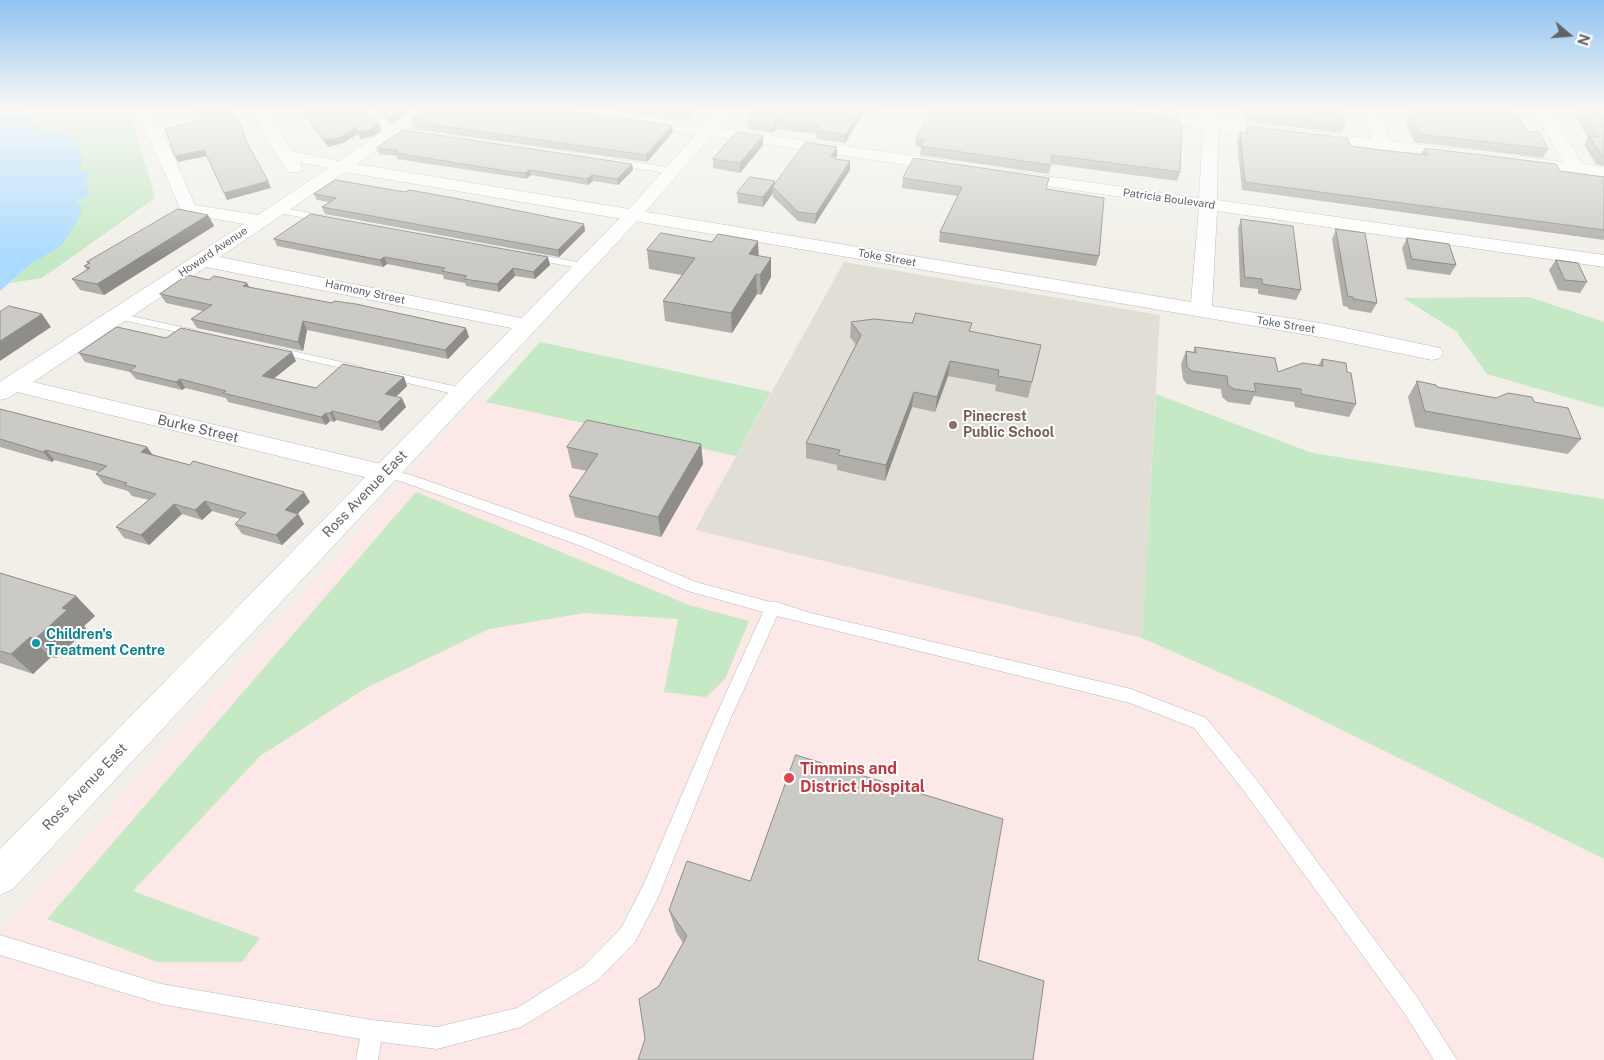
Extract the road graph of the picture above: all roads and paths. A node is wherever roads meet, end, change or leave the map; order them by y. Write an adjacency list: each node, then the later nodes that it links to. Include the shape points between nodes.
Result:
1 (167, 159): 22 (street, via 188,209)
2 (288, 159): 17 (street)
3 (310, 159): 11 (street, Toke Street)
4 (351, 159): 11 (street, Howard Avenue)
5 (682, 159): 14 (street, Ross Avenue East)
6 (902, 159): 12 (street)
7 (1210, 159): 18 (street)
8 (1570, 159): 13 (street)
9 (1508, 160): 13 (street)
10 (608, 161): 14 (lane)
11 (341, 166): 17 (street, Howard Avenue); 20 (street, Toke Street)
12 (964, 169)
13 (1576, 169): 15 (street)
14 (672, 171): 20 (street, Ross Avenue East)
15 (1604, 172)
16 (994, 173): 18 (street, Patricia Boulevard)
17 (308, 188): 19 (street, Howard Avenue)
18 (1208, 204): 25 (street, Patricia Boulevard); 27 (street)
19 (277, 210): 21 (lane); 22 (street, Howard Avenue)
20 (633, 215): 26 (street, Ross Avenue East); 27 (street, Toke Street)
21 (335, 220)
22 (260, 221): 24 (street, Howard Avenue)
23 (517, 253): 26 (lane)
24 (203, 260): 28 (street, Howard Avenue); 29 (street, Harmony Street)
25 (1604, 261)
26 (584, 266): 29 (street, Ross Avenue East)
27 (1201, 311): 32 (street, Toke Street, via 1326,331)
28 (117, 316): 30 (lane); 33 (street, Howard Avenue)
29 (526, 325): 34 (street, Ross Avenue East)
30 (209, 336)
31 (263, 348): 34 (lane)
32 (1432, 353)
33 (6, 388): 35 (street, Burke Street)
34 (462, 392): 35 (street, Ross Avenue East)
35 (385, 474): 36 (lane, via 406,478 586,542 693,587); 37 (street, Ross Avenue East)
36 (773, 607): 39 (lane, via 650,892 628,935 605,960 573,986 521,1017 437,1038); 41 (lane, via 1131,696 1200,723 1250,785 1410,1004)
37 (0, 876)
38 (0, 945): 39 (lane, via 161,994)
39 (372, 1031): 40 (lane)
40 (367, 1060)
41 (1446, 1060)

